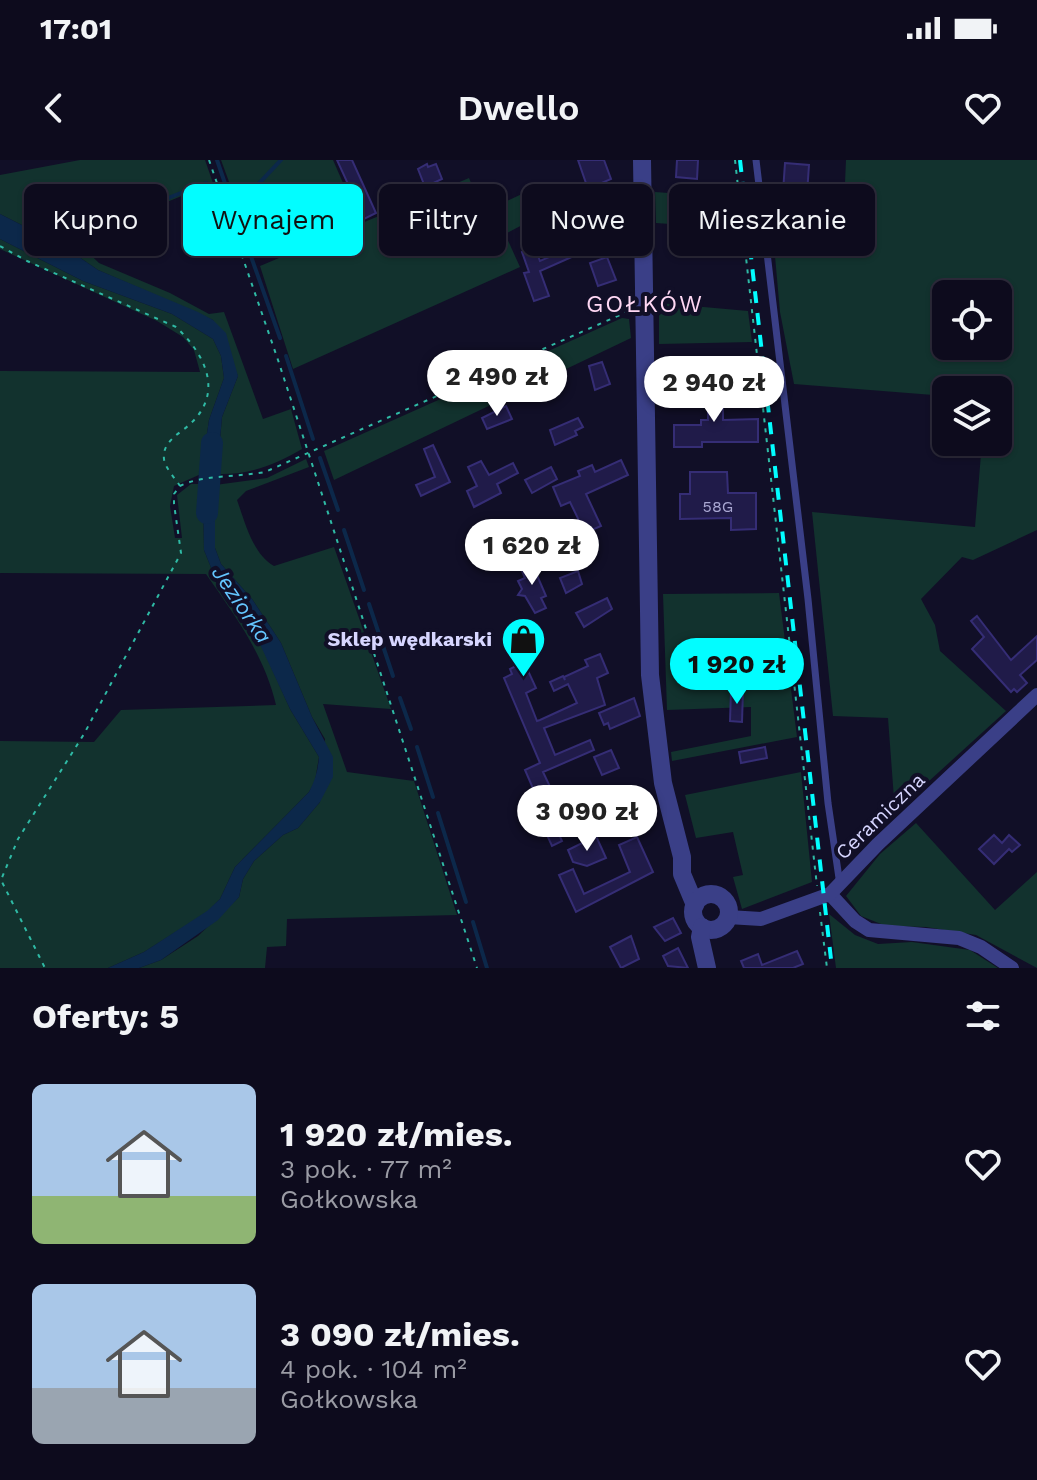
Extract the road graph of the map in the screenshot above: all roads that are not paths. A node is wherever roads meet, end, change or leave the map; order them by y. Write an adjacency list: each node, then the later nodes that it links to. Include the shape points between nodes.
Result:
1 (642, 160): 5 (street, via 650,675 663,783 682,857)
2 (756, 160): 4 (lane, via 808,599 828,803)
3 (1037, 695): 4 (street, Ceramiczna)
4 (830, 893): 6 (street, Ceramiczna, via 761,919); 10 (street, via 865,928 959,938)
5 (701, 900): 6 (street, via 724,900); 7 (street, via 694,917)
6 (728, 917): 7 (street, via 722,927)
7 (708, 928): 8 (street, via 700,937); 9 (street)
8 (707, 968)
9 (715, 968)
10 (1012, 968)

